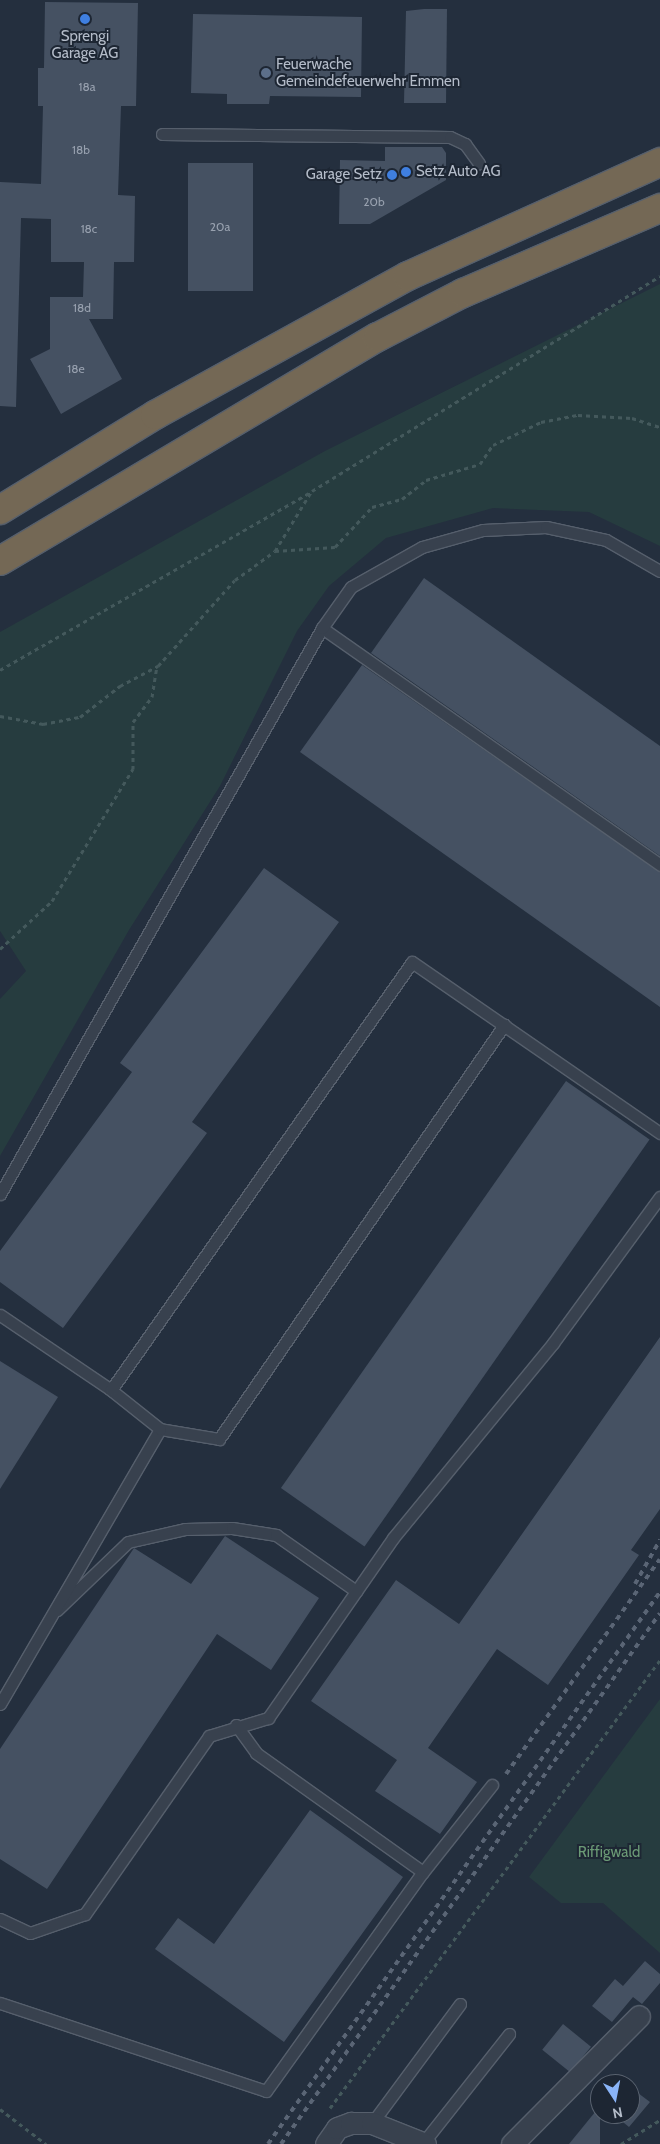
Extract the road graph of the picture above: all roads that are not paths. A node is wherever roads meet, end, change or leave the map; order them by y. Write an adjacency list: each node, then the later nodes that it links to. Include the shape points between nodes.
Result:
1 (162, 134): 2 (lane, via 450,137 465,144)
2 (479, 162)
3 (660, 162): 5 (highway, via 408,276)
4 (660, 208): 8 (highway, via 463,293 378,337)
5 (155, 415): 6 (highway, via 91,439); 7 (highway)
6 (0, 491)
7 (0, 510)
8 (0, 561)
9 (660, 571): 10 (lane, via 606,540 546,527 483,530 422,547 351,587)
10 (322, 628): 11 (lane); 14 (lane)
11 (660, 865)
12 (504, 1025): 13 (lane); 17 (lane, via 412,962); 18 (lane, via 219,1439)
13 (660, 1133)
14 (0, 1194)
15 (660, 1197): 19 (lane, via 553,1343 393,1538)
16 (0, 1315): 17 (lane)
17 (111, 1390): 18 (lane)
18 (160, 1429): 20 (lane)
19 (356, 1591): 20 (lane, via 276,1535 232,1528 185,1529 128,1542); 22 (lane, via 268,1718)
20 (47, 1620): 21 (lane)
21 (0, 1704)
22 (236, 1724): 24 (lane, via 256,1753); 25 (lane, via 209,1736 84,1914 30,1933)
23 (492, 1785): 24 (lane)
24 (423, 1872): 26 (lane, via 266,2091)
25 (0, 1919)
26 (0, 2003)
27 (460, 2004): 30 (lane)
28 (639, 2016): 33 (street)
29 (509, 2034): 32 (lane)
30 (372, 2123): 31 (street, via 337,2128); 32 (street)
31 (326, 2144)
32 (424, 2144)
33 (512, 2144)

